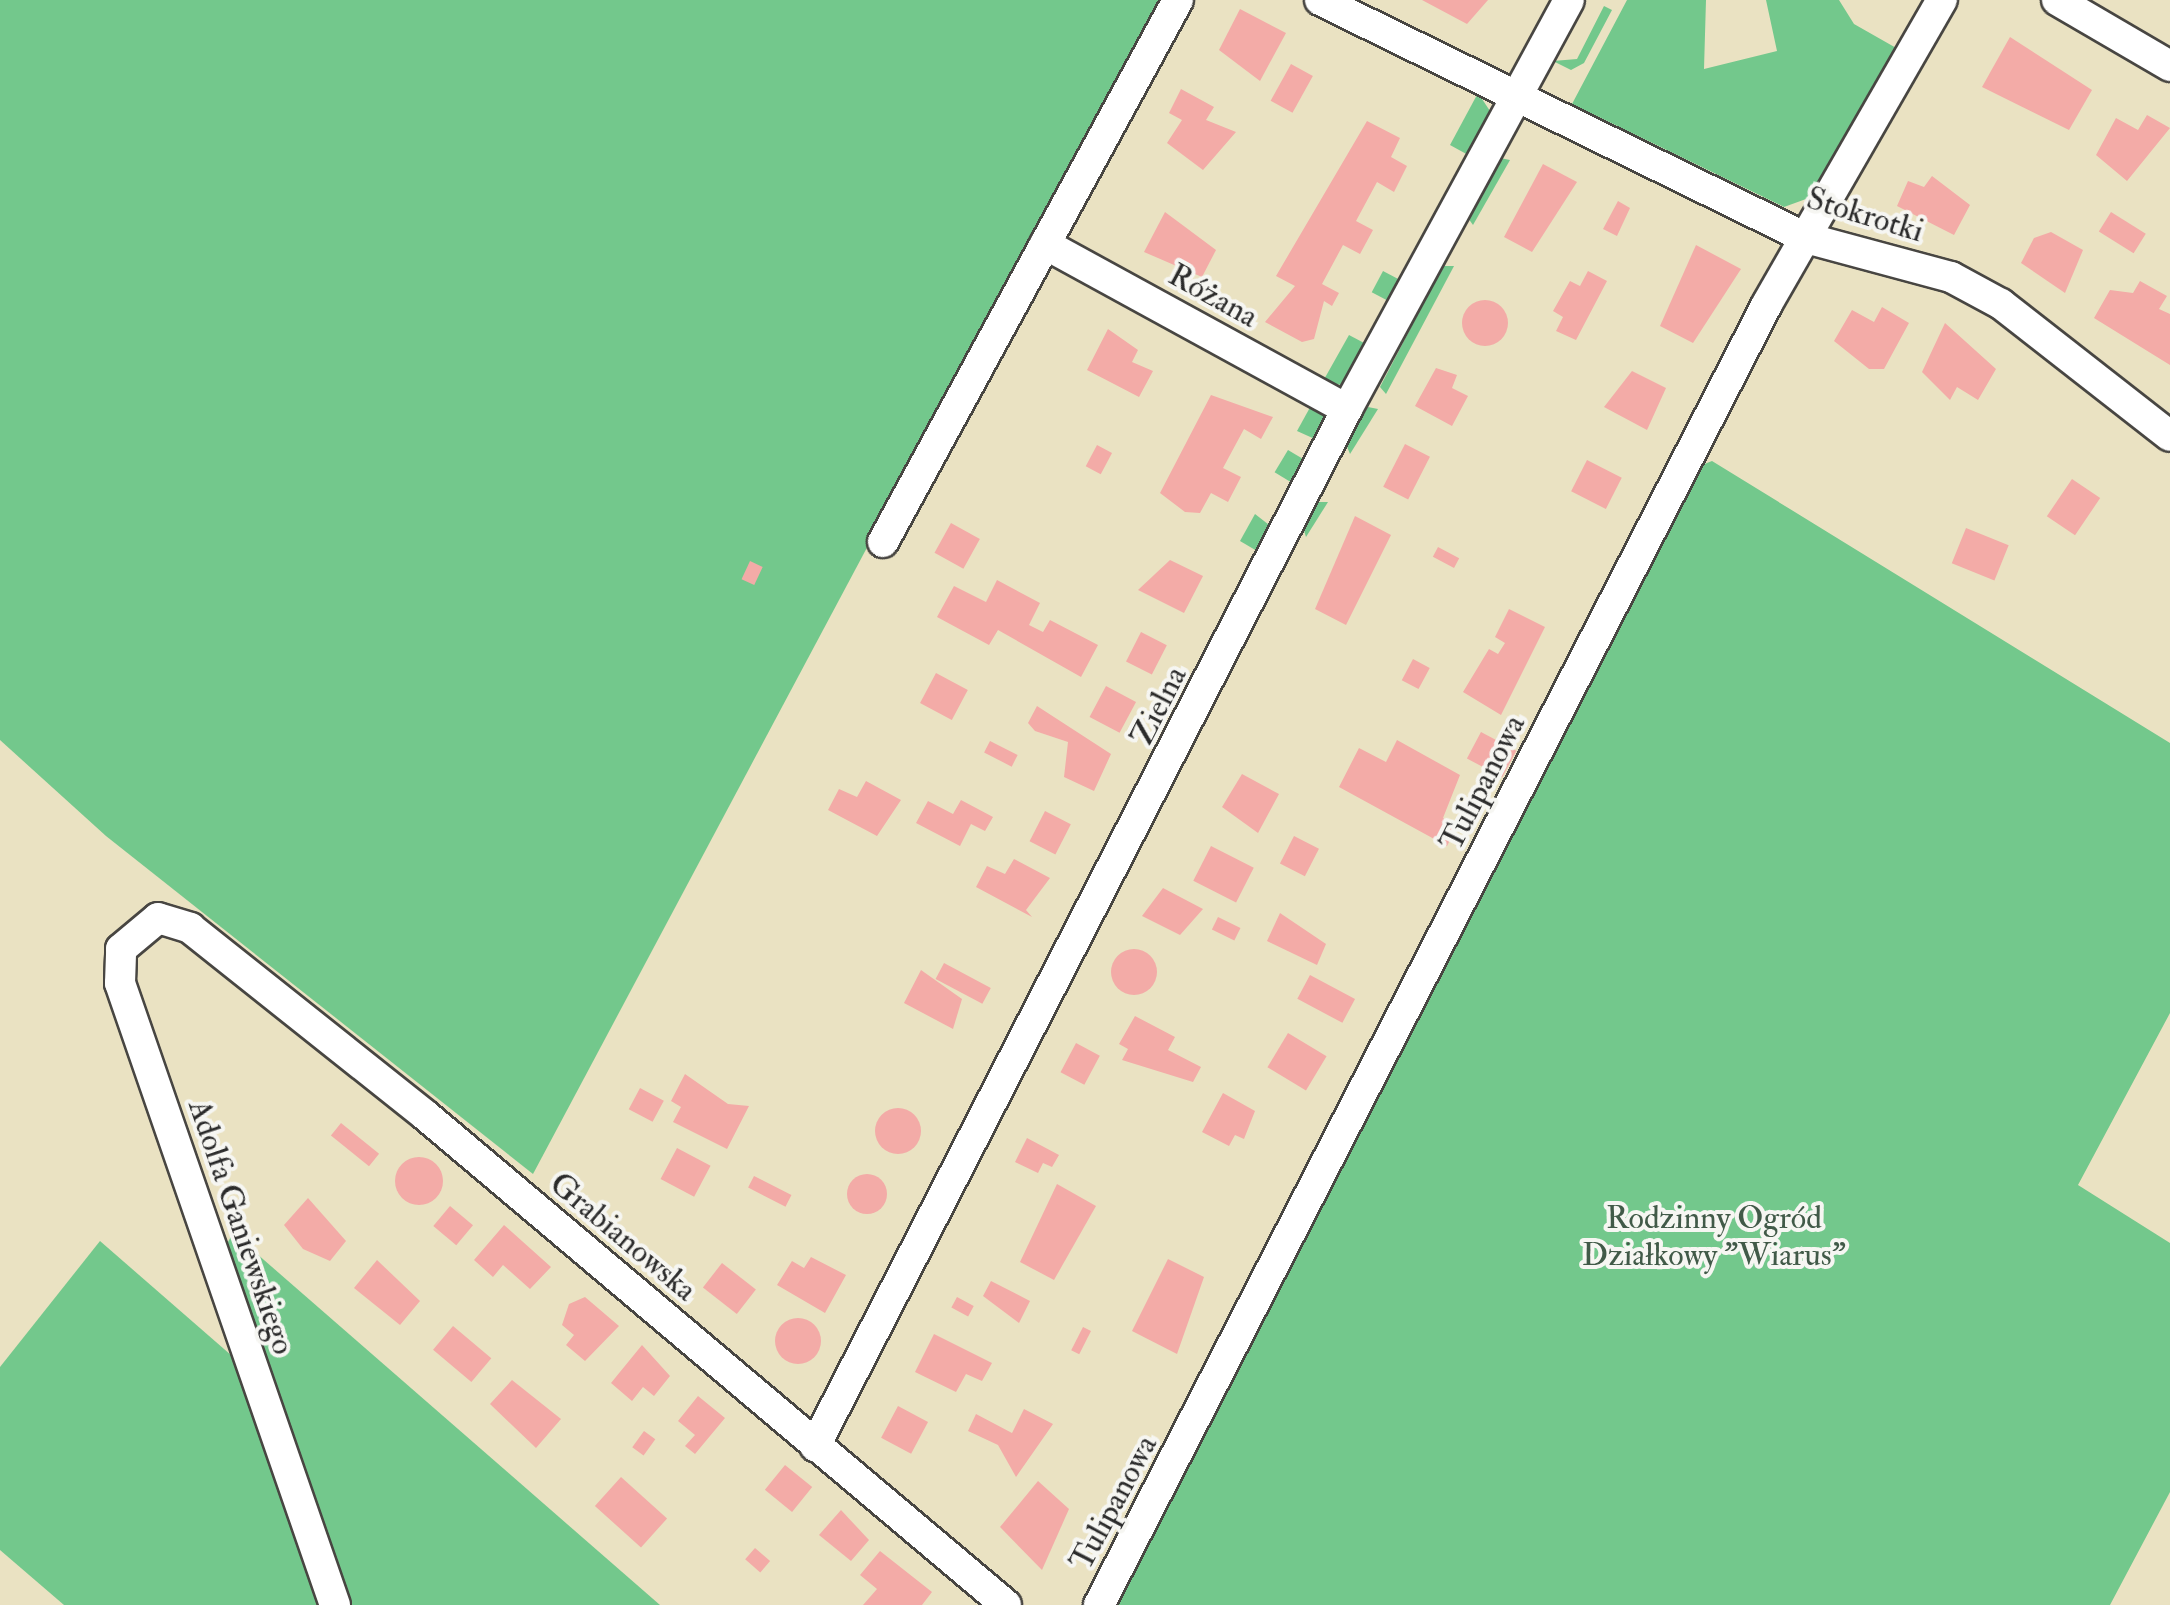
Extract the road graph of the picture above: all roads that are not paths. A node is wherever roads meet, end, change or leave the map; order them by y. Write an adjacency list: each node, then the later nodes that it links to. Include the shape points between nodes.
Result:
1 (1178, 0): 9 (street)
2 (1320, 0): 7 (street, Stokrotki)
3 (1569, 0): 7 (street, Zielna)
4 (1942, 0): 8 (street, Tulipanowa)
5 (2057, 0): 6 (street)
6 (2170, 66)
7 (1515, 99): 8 (street, Stokrotki); 10 (street, Zielna)
8 (1806, 238): 11 (street, Stokrotki, via 1951,277 2001,304); 17 (street, Tulipanowa)
9 (1045, 244): 10 (street, Różana); 12 (street)
10 (1347, 409): 14 (street, Zielna)
11 (2170, 436)
12 (884, 542)
13 (190, 928): 14 (street, Grabianowska); 15 (street, Adolfa Ganiewskiego, via 158,918 138,926 121,950 120,982)
14 (815, 1446): 16 (street, Grabianowska)
15 (334, 1605)
16 (1006, 1605)
17 (1098, 1605)

